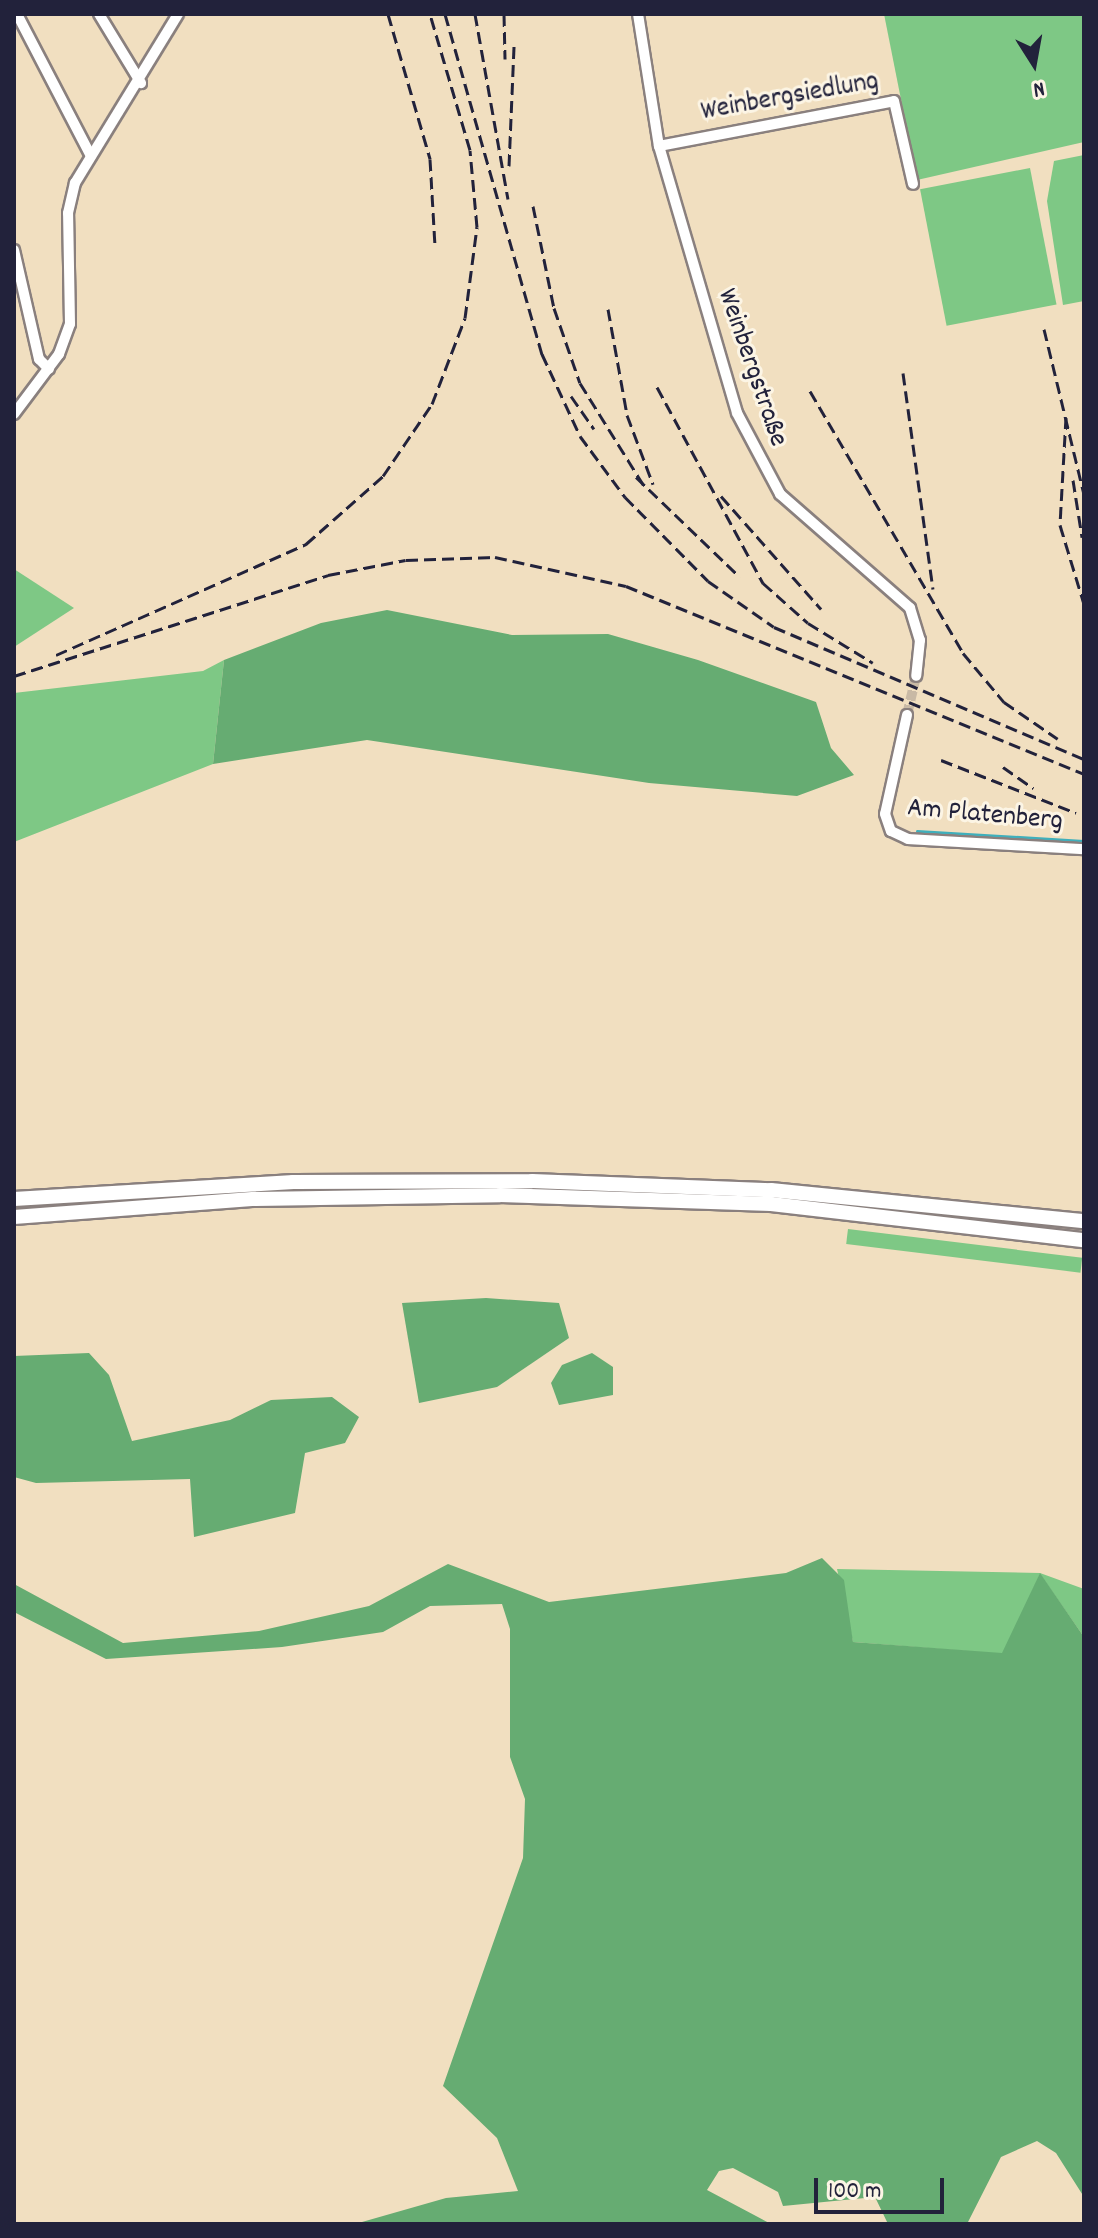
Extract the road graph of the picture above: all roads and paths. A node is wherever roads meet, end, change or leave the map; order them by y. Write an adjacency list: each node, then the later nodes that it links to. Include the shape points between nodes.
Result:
1 (17, 14): 7 (street)
2 (99, 14): 5 (street)
3 (178, 14): 5 (street)
4 (638, 14): 6 (street, Weinbergstraße)
5 (141, 83): 7 (street)
6 (659, 146): 8 (street, Weinbergsiedlung, via 894,101); 12 (street, Weinbergstraße, via 725,381 760,467 780,494 904,600 920,640)
7 (91, 156): 10 (street, via 70,197 73,304 65,343)
8 (913, 184)
9 (14, 250): 10 (street, via 39,359)
10 (49, 369): 11 (street)
11 (14, 414)
12 (916, 676)
13 (907, 715): 14 (street, Am Platenberg, via 886,823 908,839)
14 (1084, 849)
15 (14, 1199): 17 (highway, via 293,1182 532,1181 786,1191)
16 (14, 1217): 18 (highway, via 255,1199 500,1195 771,1204)
17 (1084, 1221)
18 (1084, 1240)

